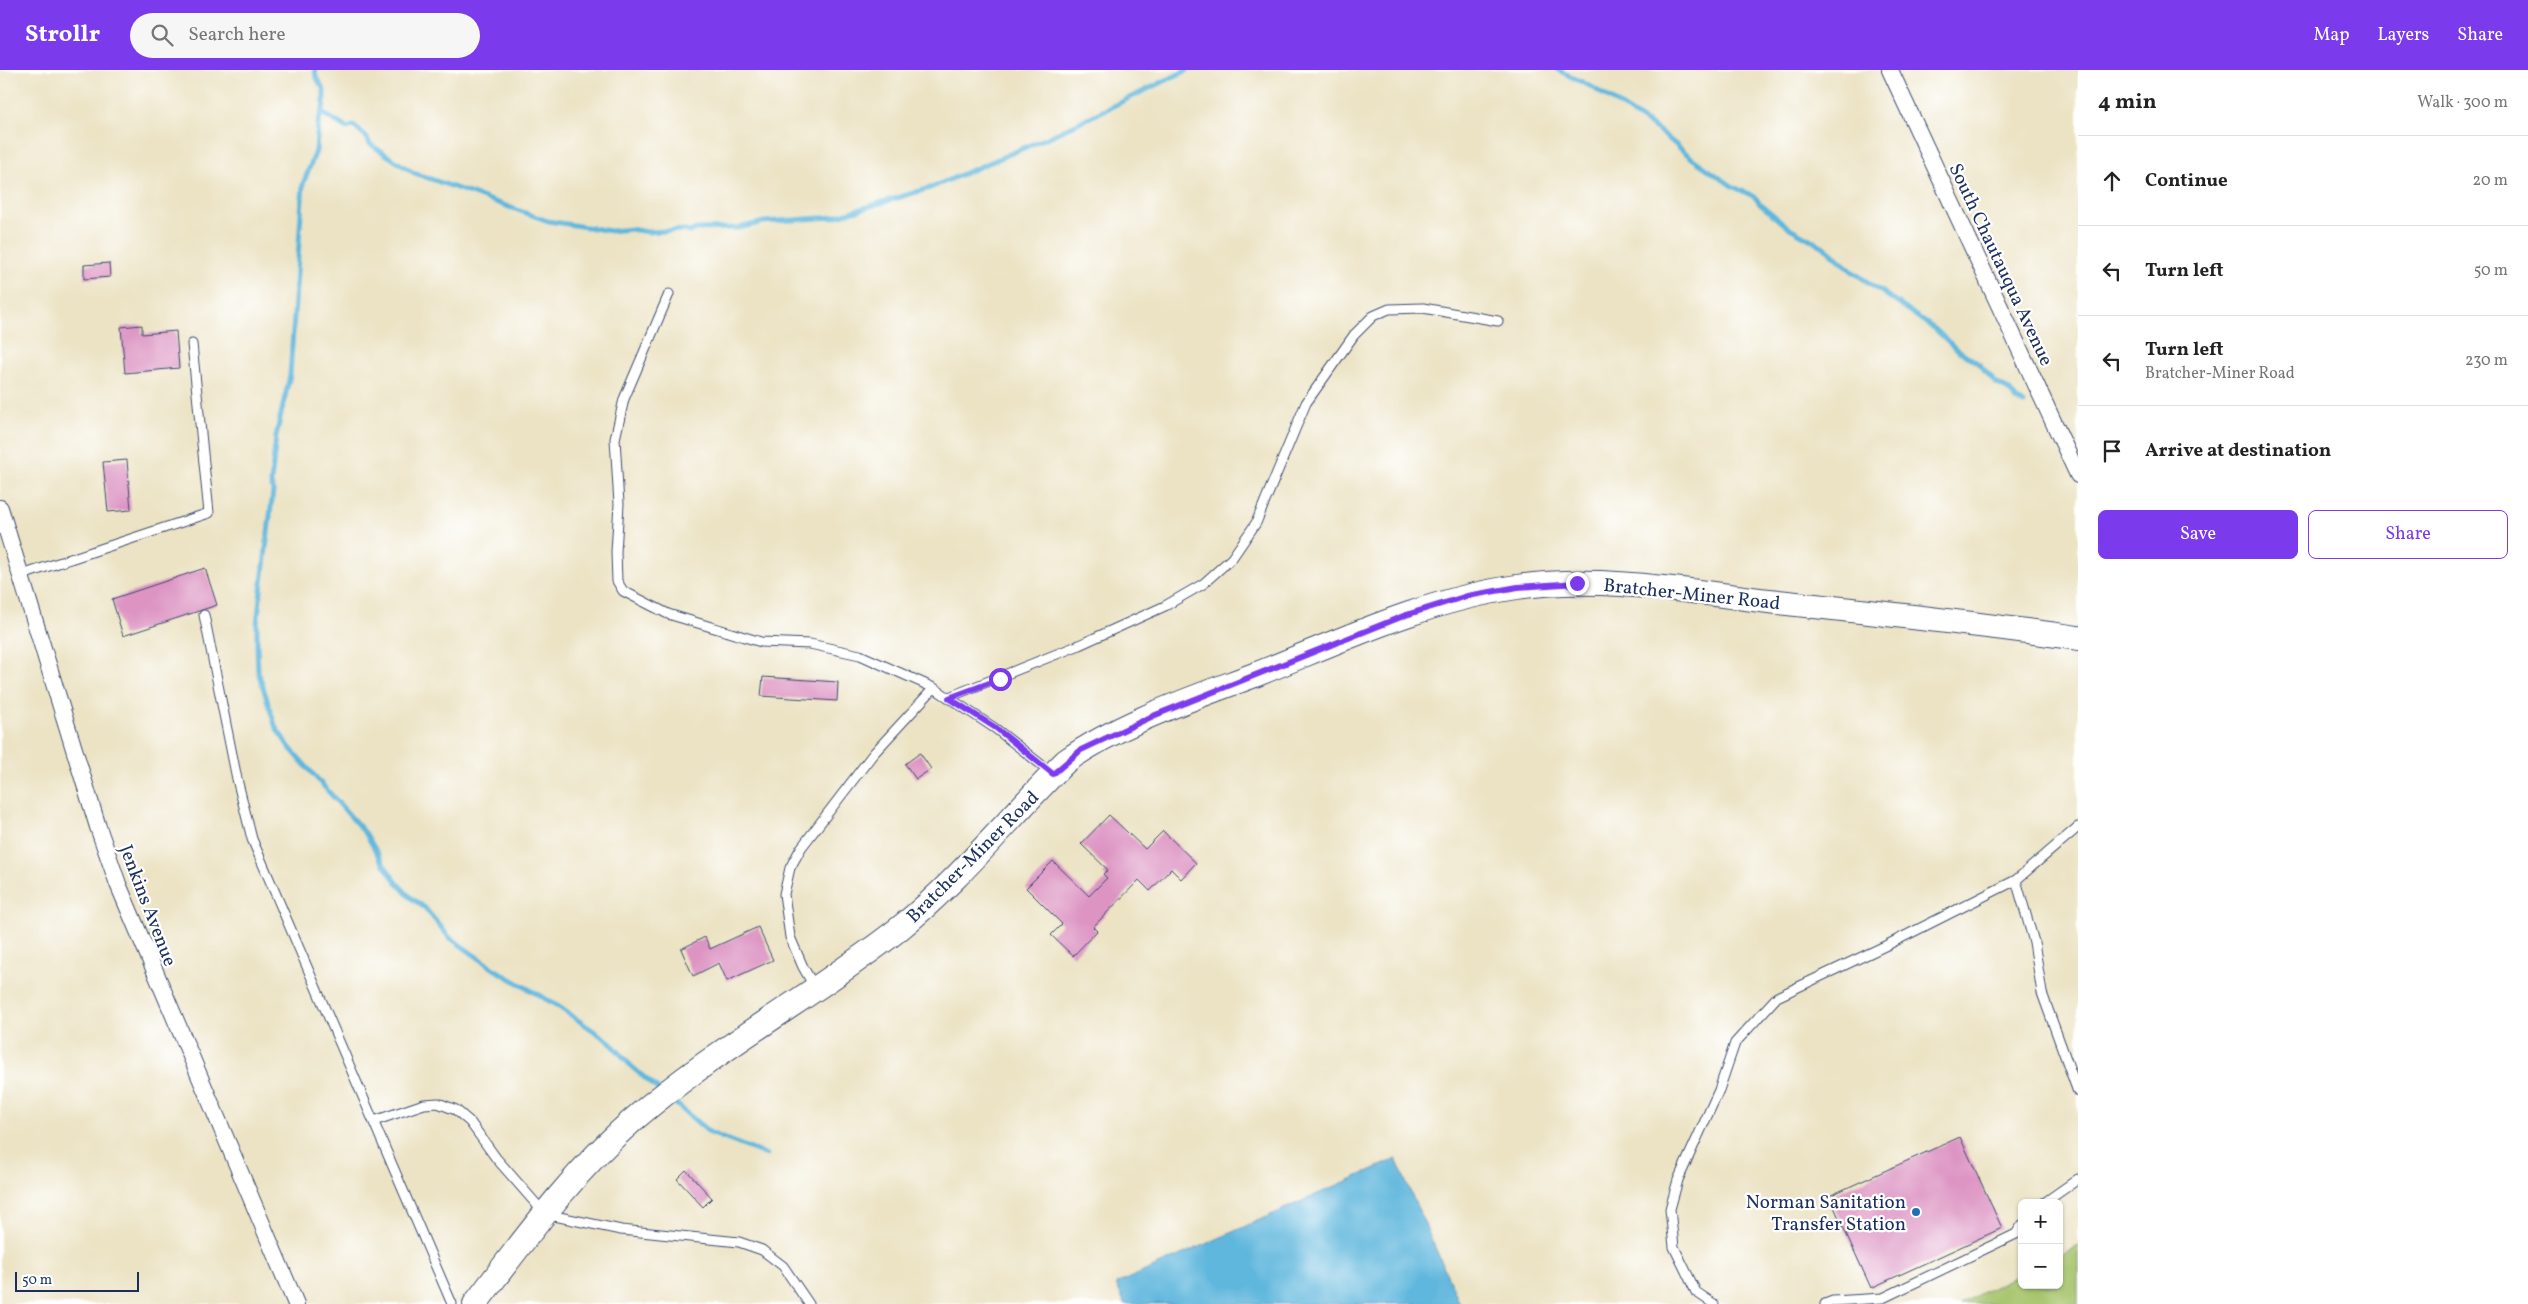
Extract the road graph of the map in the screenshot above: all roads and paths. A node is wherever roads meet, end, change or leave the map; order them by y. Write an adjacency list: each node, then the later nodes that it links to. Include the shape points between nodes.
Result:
1 (1890, 70): 5 (street, South Chautauqua Avenue)
2 (668, 294): 10 (lane, via 624,400 615,440 619,504 617,581 623,590 668,614 761,642 810,644 860,656)
3 (1498, 321): 11 (lane, via 1423,308 1389,309 1374,316 1354,334 1306,403 1256,523 1232,558 1218,571 1203,584 1165,606)
4 (192, 344): 7 (lane, via 208,513)
5 (2078, 475)
6 (0, 508): 7 (street, Jenkins Avenue)
7 (22, 575): 22 (street, Jenkins Avenue, via 118,884)
8 (204, 615): 17 (lane, via 252,839)
9 (2078, 638): 12 (street, Bratcher-Miner Road, via 1649,587 1577,583 1518,587 1435,605 1217,690 1081,750)
10 (934, 688): 11 (lane); 15 (lane, via 873,754 790,868 784,894 790,937)
11 (949, 698): 12 (lane, via 996,728)
12 (1053, 774): 15 (street, Bratcher-Miner Road, via 922,909)
13 (2078, 827): 14 (lane)
14 (2016, 880): 16 (lane, via 2034,942 2042,993); 26 (lane, via 1777,997 1735,1043 1719,1090 1678,1180 1670,1209 1674,1247 1696,1292)
15 (815, 989): 20 (street, Bratcher-Miner Road, via 658,1099 604,1146)
16 (2078, 1092)
17 (374, 1121): 20 (lane, via 424,1104 438,1103 456,1110 470,1122 496,1158); 23 (lane)
18 (2078, 1179): 19 (lane)
19 (2050, 1199)
20 (545, 1214): 24 (street, Bratcher-Miner Road); 25 (lane, via 621,1230 739,1242 762,1250 783,1266)
21 (2018, 1231): 27 (lane, via 1883,1298)
22 (296, 1304)
23 (452, 1304)
24 (475, 1304)
25 (809, 1304)
26 (1714, 1304)
27 (1825, 1304)

